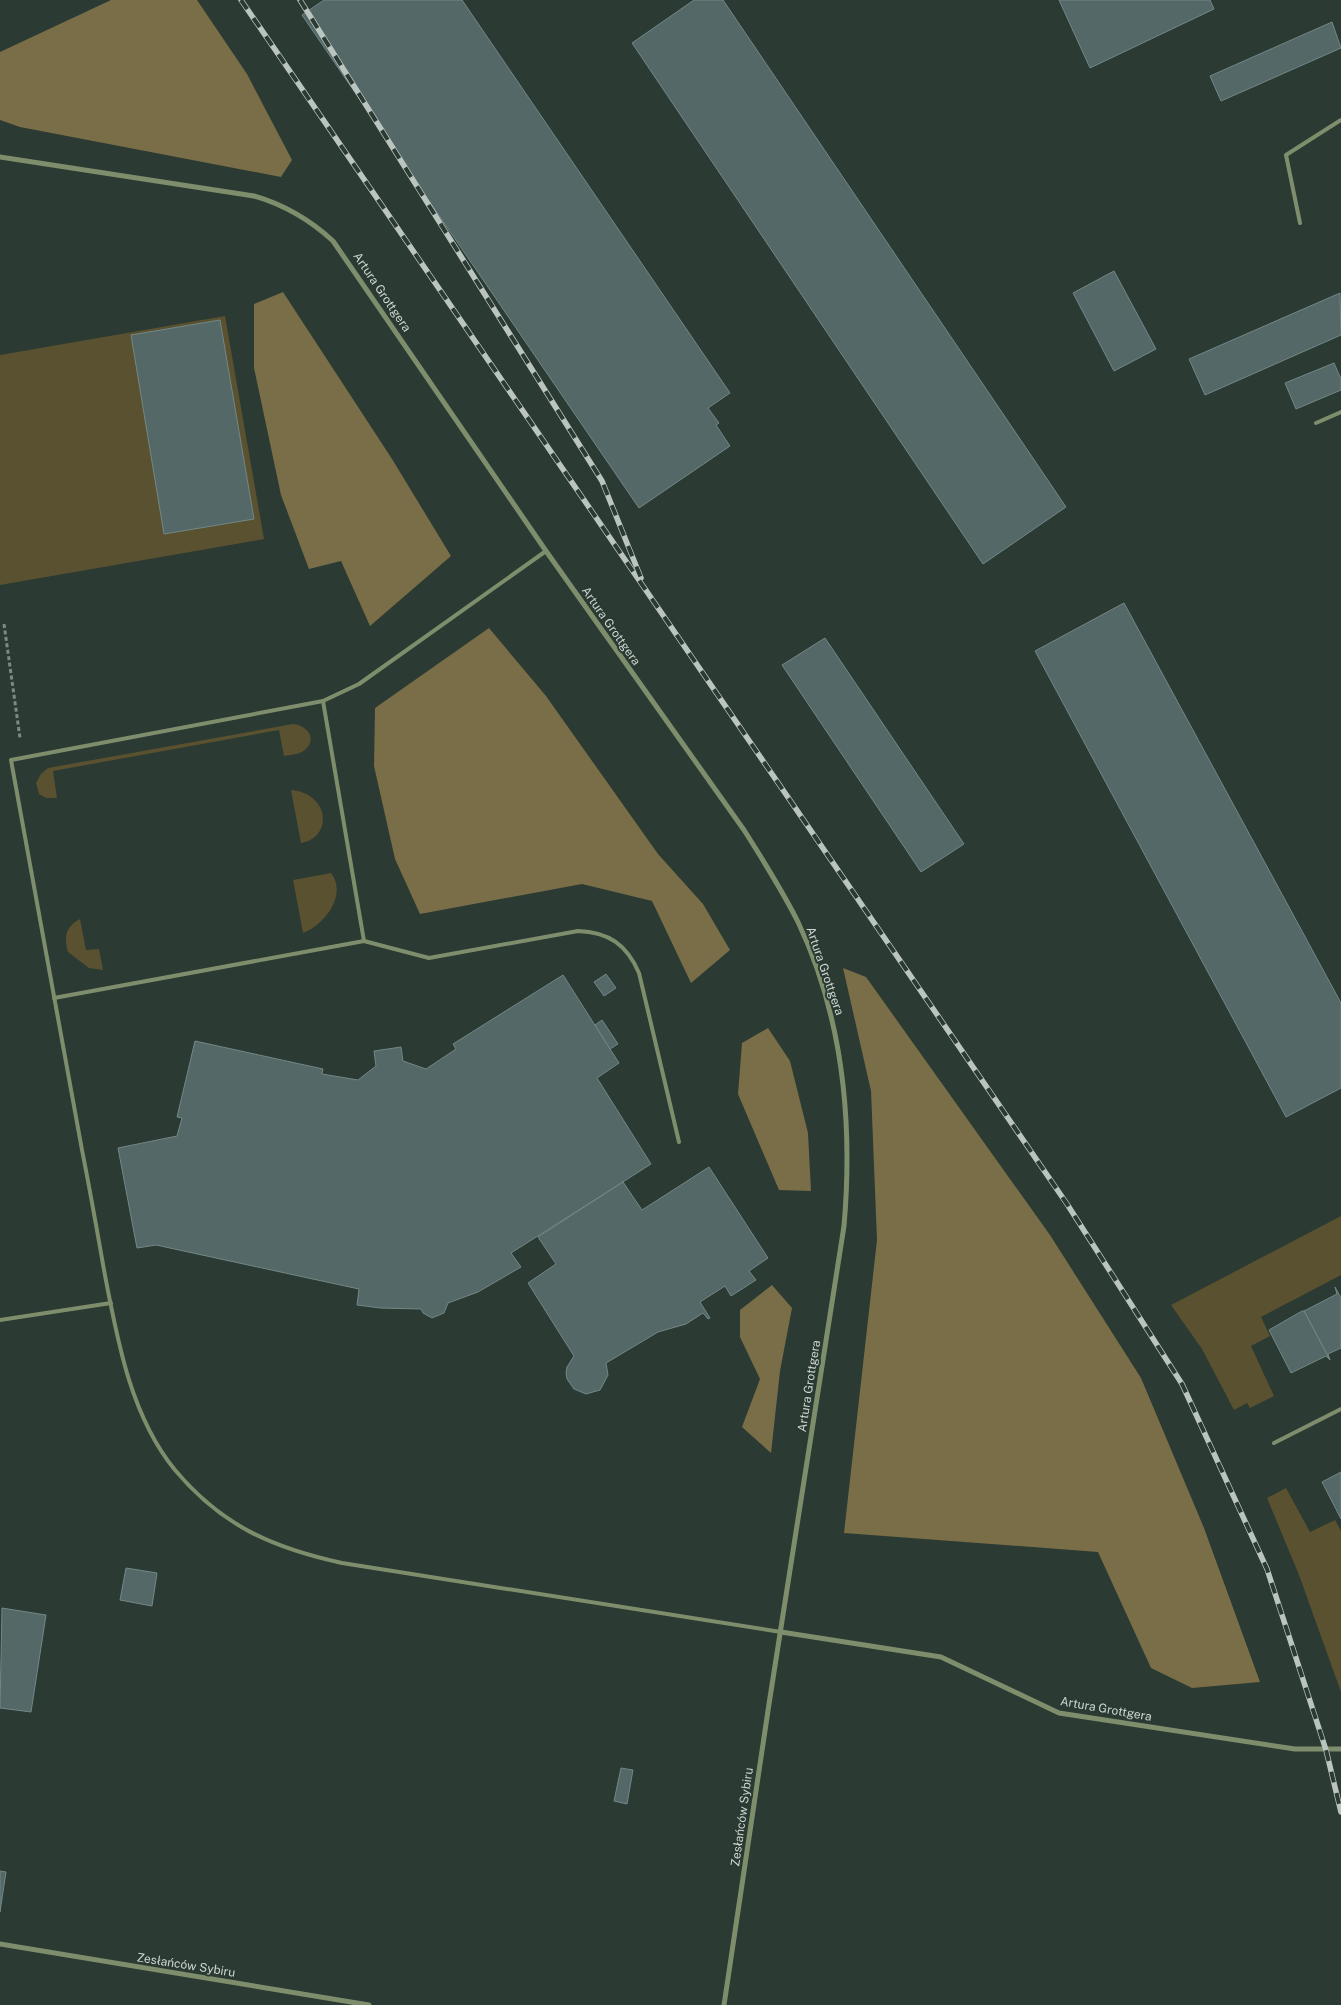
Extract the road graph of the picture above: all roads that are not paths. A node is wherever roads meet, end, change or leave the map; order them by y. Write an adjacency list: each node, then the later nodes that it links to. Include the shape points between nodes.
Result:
1 (1341, 120): 3 (lane, via 1286,155)
2 (0, 157): 6 (street, Artura Grottgera, via 254,196 283,205 310,222 345,256)
3 (1300, 223)
4 (1341, 412): 5 (lane)
5 (1316, 423)
6 (546, 551): 7 (lane, via 359,684); 15 (street, Artura Grottgera, via 774,876 818,971 834,1026 848,1127 844,1226)
7 (322, 701): 8 (lane); 9 (lane, via 11,760)
8 (364, 941): 9 (lane); 10 (lane, via 429,958 578,931 593,932 617,941 634,960 639,973)
9 (54, 998): 11 (lane)
10 (680, 1142)
11 (111, 1303): 12 (lane); 15 (lane, via 135,1399 153,1437 174,1469 203,1499 229,1520 263,1540 300,1554 342,1563)
12 (0, 1320)
13 (1341, 1409): 14 (lane)
14 (1274, 1443)
15 (781, 1632): 16 (street, Artura Grottgera, via 941,1656 1059,1713 1295,1749); 19 (street, Zesłańców Sybiru)
16 (1341, 1749)
17 (0, 1944): 18 (street, Zesłańców Sybiru)
18 (369, 2005)
19 (724, 2005)

